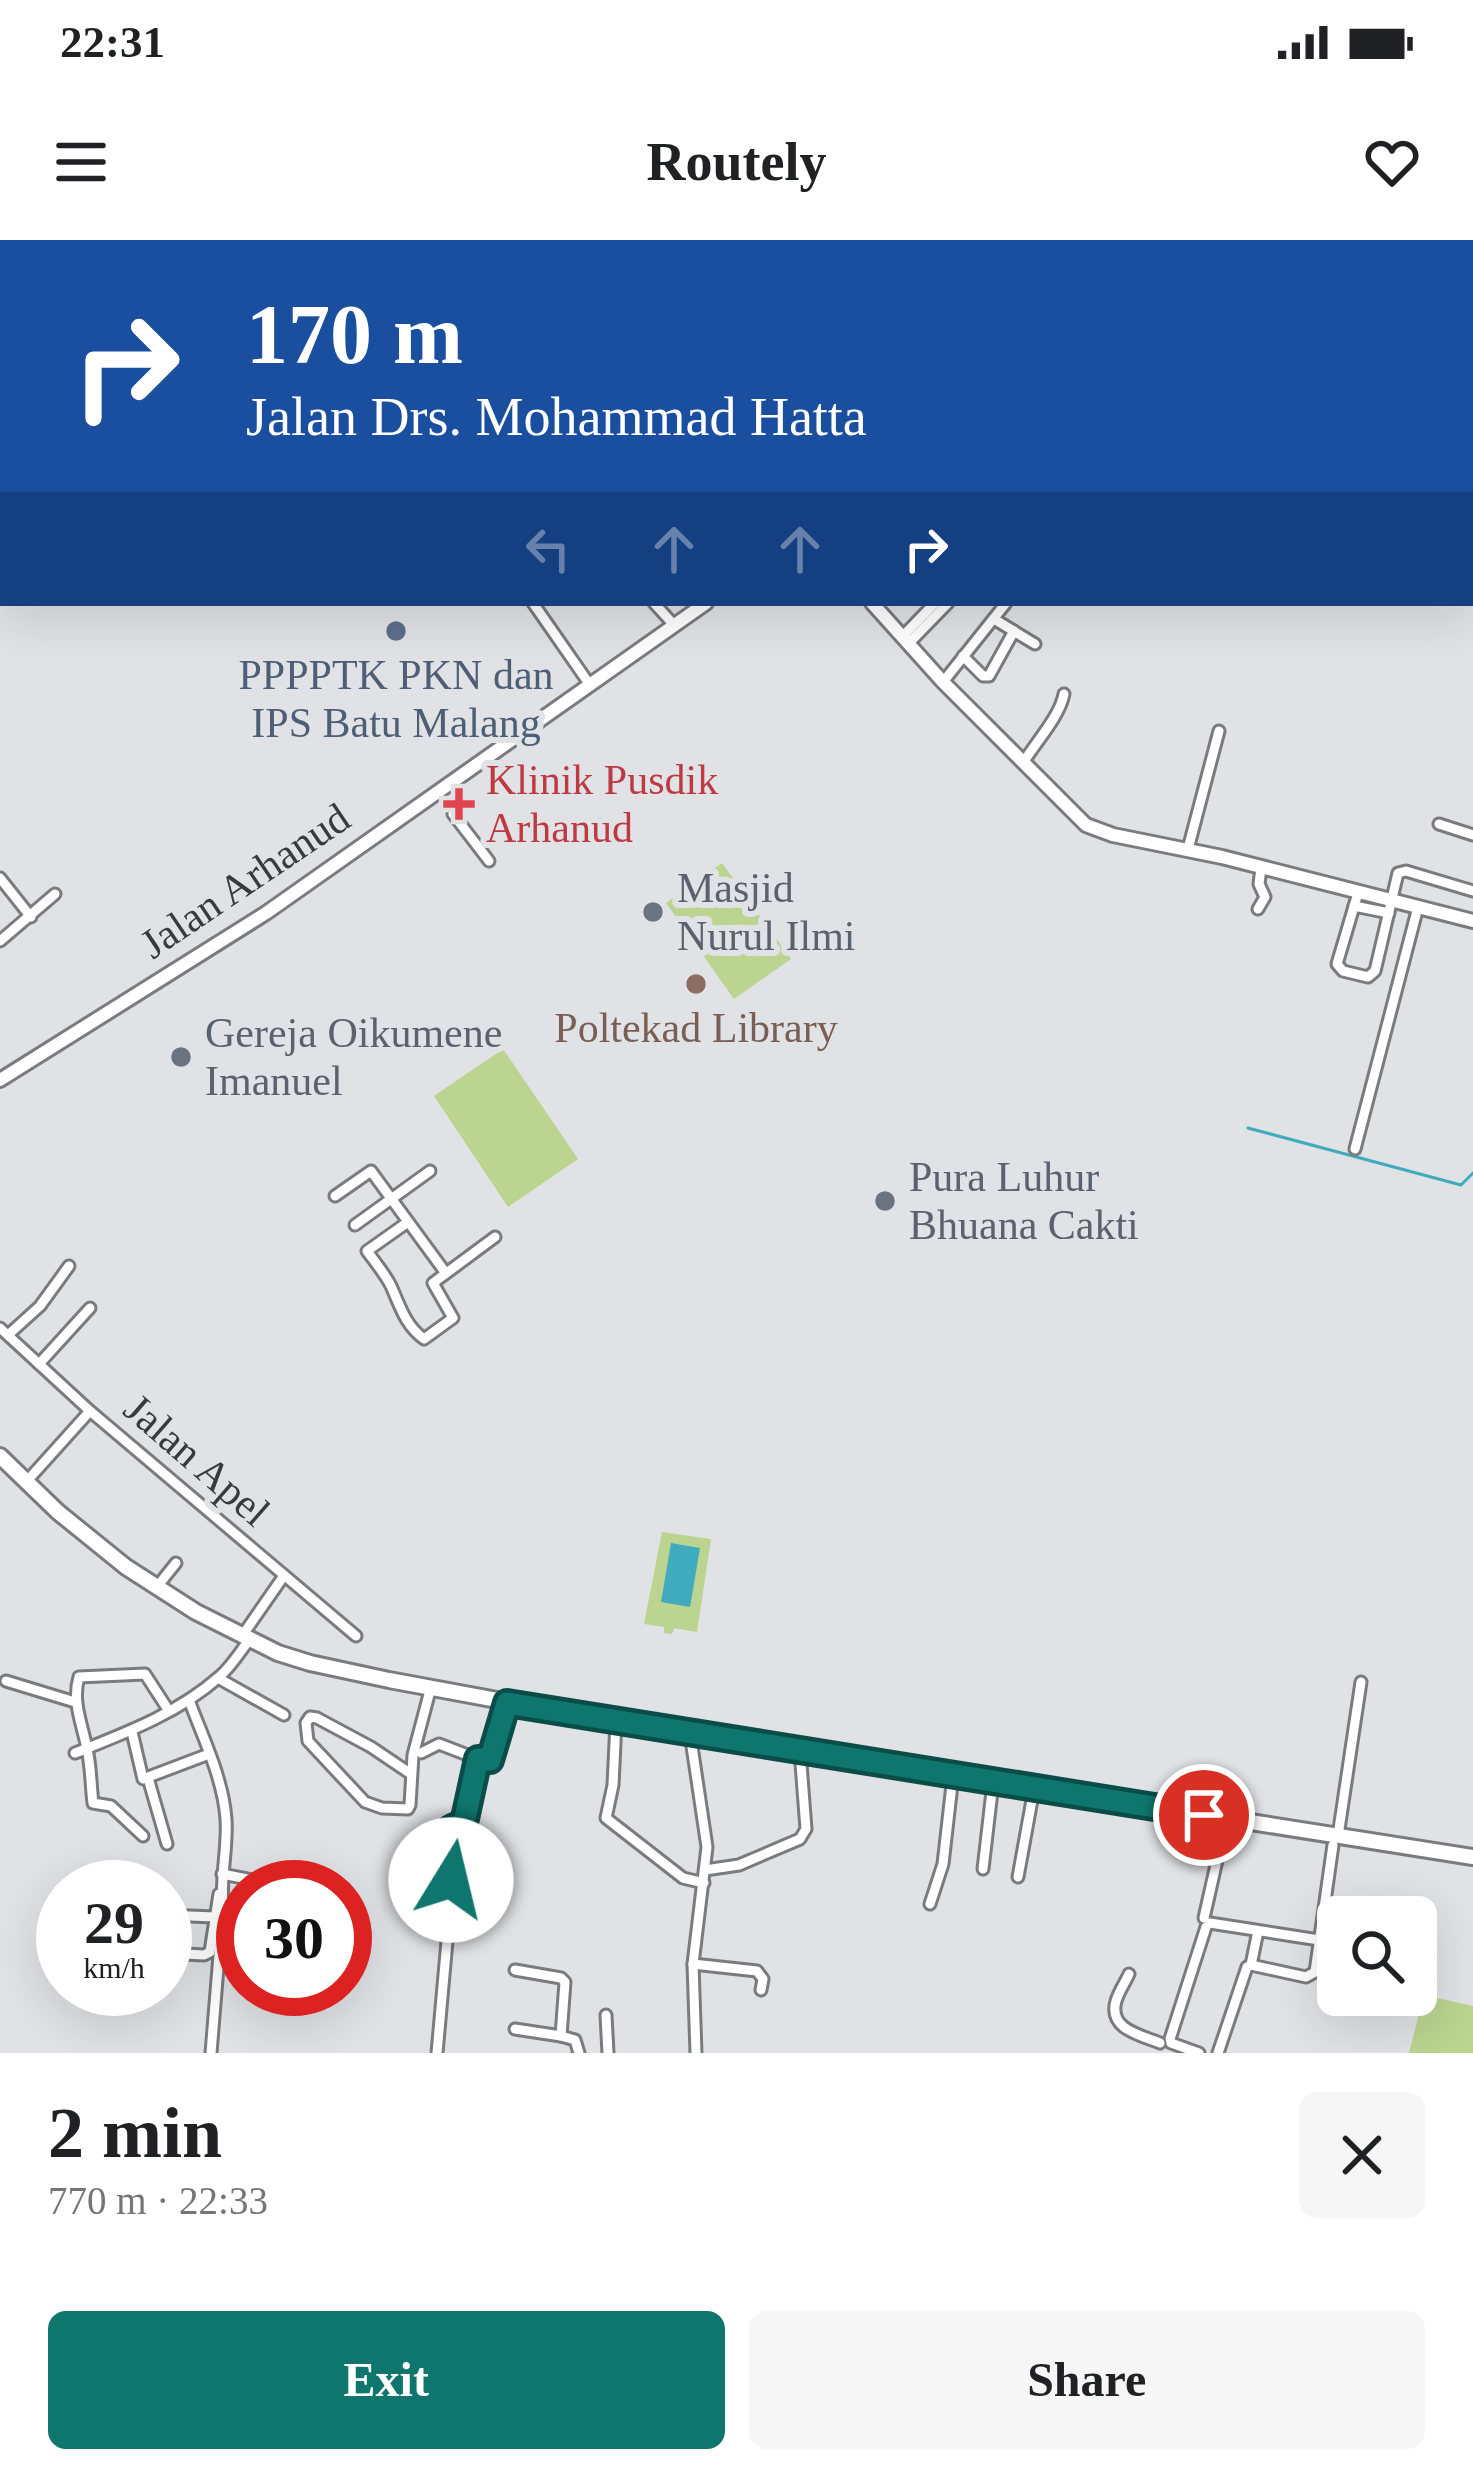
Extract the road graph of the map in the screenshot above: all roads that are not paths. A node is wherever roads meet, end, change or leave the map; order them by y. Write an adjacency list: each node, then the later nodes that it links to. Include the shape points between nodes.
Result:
1 (535, 606): 15 (street)
2 (657, 606): 9 (street)
3 (702, 606): 9 (street, Jalan Arhanud)
4 (875, 606): 11 (street)
5 (933, 606): 11 (street)
6 (945, 606): 11 (street)
7 (1004, 606): 8 (street)
8 (994, 619): 10 (street); 13 (street)
9 (674, 625): 15 (street, Jalan Arhanud)
10 (1014, 632): 12 (street); 13 (street, via 989,676)
11 (905, 641): 14 (street)
12 (1035, 644)
13 (963, 656): 14 (street)
14 (943, 682): 18 (street)
15 (590, 685): 35 (street, Jalan Arhanud, via 266,913)
16 (1064, 694): 18 (street)
17 (1219, 731): 22 (street)
18 (1023, 763): 22 (street, via 1086,825)
19 (453, 814): 23 (street)
20 (1439, 824): 21 (street)
21 (1473, 835)
22 (1188, 849): 24 (street)
23 (489, 861)
24 (1262, 868): 28 (street); 31 (street)
25 (0, 878): 32 (street)
26 (1473, 891): 29 (street, via 1401,871)
27 (55, 894): 32 (street)
28 (1356, 899): 29 (street); 29 (street, via 1337,964 1368,977)
29 (1391, 907): 30 (street)
30 (1418, 907): 33 (street); 36 (street)
31 (1258, 909)
32 (31, 917): 34 (street)
33 (1473, 921)
34 (0, 940)
35 (0, 1080)
36 (1355, 1148)
37 (430, 1171): 39 (street)
38 (335, 1196): 39 (street, via 371,1172)
39 (391, 1199): 40 (street); 41 (street)
40 (408, 1222): 44 (street); 44 (street, via 367,1251 421,1338 453,1318 434,1286)
41 (355, 1225)
42 (495, 1237): 44 (street)
43 (69, 1266): 46 (street, via 40,1306)
44 (445, 1272)
45 (90, 1308): 47 (street)
46 (4, 1332): 47 (street, Jalan Apel)
47 (39, 1364): 48 (street, Jalan Apel)
48 (90, 1411): 50 (street); 52 (street, Jalan Apel)
49 (0, 1456): 50 (main road)
50 (27, 1481): 53 (main road)
51 (176, 1563): 53 (street)
52 (284, 1577): 54 (street, Jalan Apel); 55 (street)
53 (156, 1588): 55 (main road)
54 (356, 1636)
55 (246, 1638): 56 (street); 59 (main road, via 310,1663)
56 (220, 1676): 60 (street); 64 (street)
57 (6, 1681): 61 (street)
58 (1361, 1682): 81 (street)
59 (430, 1687): 62 (main road); 73 (street)
60 (189, 1700): 63 (street); 71 (street)
61 (76, 1702): 63 (street, via 79,1677 140,1673); 68 (street)
62 (507, 1703): 65 (main road); 72 (street, via 490,1760)
63 (169, 1711): 66 (street)
64 (284, 1715)
65 (616, 1722): 67 (main road); 89 (street, via 606,1818 683,1878)
66 (132, 1732): 68 (street); 75 (street, via 141,1777)
67 (690, 1733): 69 (main road); 87 (street)
68 (87, 1748): 70 (street); 80 (street, via 93,1803 111,1806)
69 (800, 1751): 74 (main road); 87 (street, via 804,1835 739,1865)
70 (74, 1753)
71 (209, 1754): 75 (street); 85 (street, via 226,1816)
72 (478, 1759): 73 (street, via 439,1744); 111 (street, via 464,1823 452,1828)
73 (414, 1762): 73 (street, via 409,1808 367,1804 308,1742 308,1719)
74 (953, 1776): 76 (main road); 91 (street, via 944,1864)
75 (148, 1778): 82 (street)
76 (993, 1783): 77 (main road); 86 (street)
77 (1034, 1789): 78 (main road); 88 (street)
78 (1202, 1815): 79 (main road); 83 (street)
79 (1242, 1821): 81 (main road); 83 (street)
80 (143, 1835)
81 (1335, 1840): 84 (main road); 90 (street)
82 (167, 1844)
83 (1220, 1846): 95 (street)
84 (1473, 1857)
85 (223, 1860)
86 (983, 1869)
87 (705, 1870): 89 (street)
88 (1018, 1877)
89 (704, 1882): 100 (street)
90 (1326, 1896)
91 (930, 1904)
92 (216, 1912): 94 (street)
93 (192, 1916): 94 (street)
94 (215, 1917): 98 (street, via 212,1949)
95 (1205, 1923): 96 (street); 109 (street)
96 (1258, 1931): 97 (street); 101 (street)
97 (1317, 1940)
98 (192, 1954)
99 (1317, 1956): 101 (street, via 1308,1976)
100 (693, 1964): 104 (street, via 757,1971); 114 (street)
101 (1251, 1965): 116 (street)
102 (515, 1970): 108 (street, via 564,1979)
103 (1129, 1974): 109 (street, via 1115,2006 1120,2024)
104 (761, 1990)
105 (216, 2004): 110 (street)
106 (606, 2015): 113 (street)
107 (515, 2029): 108 (street)
108 (561, 2036): 112 (street, via 575,2040)
109 (1163, 2043): 115 (street)
110 (212, 2053)
111 (437, 2053)
112 (579, 2053)
113 (608, 2053)
114 (695, 2053)
115 (1199, 2053)
116 (1218, 2053)

